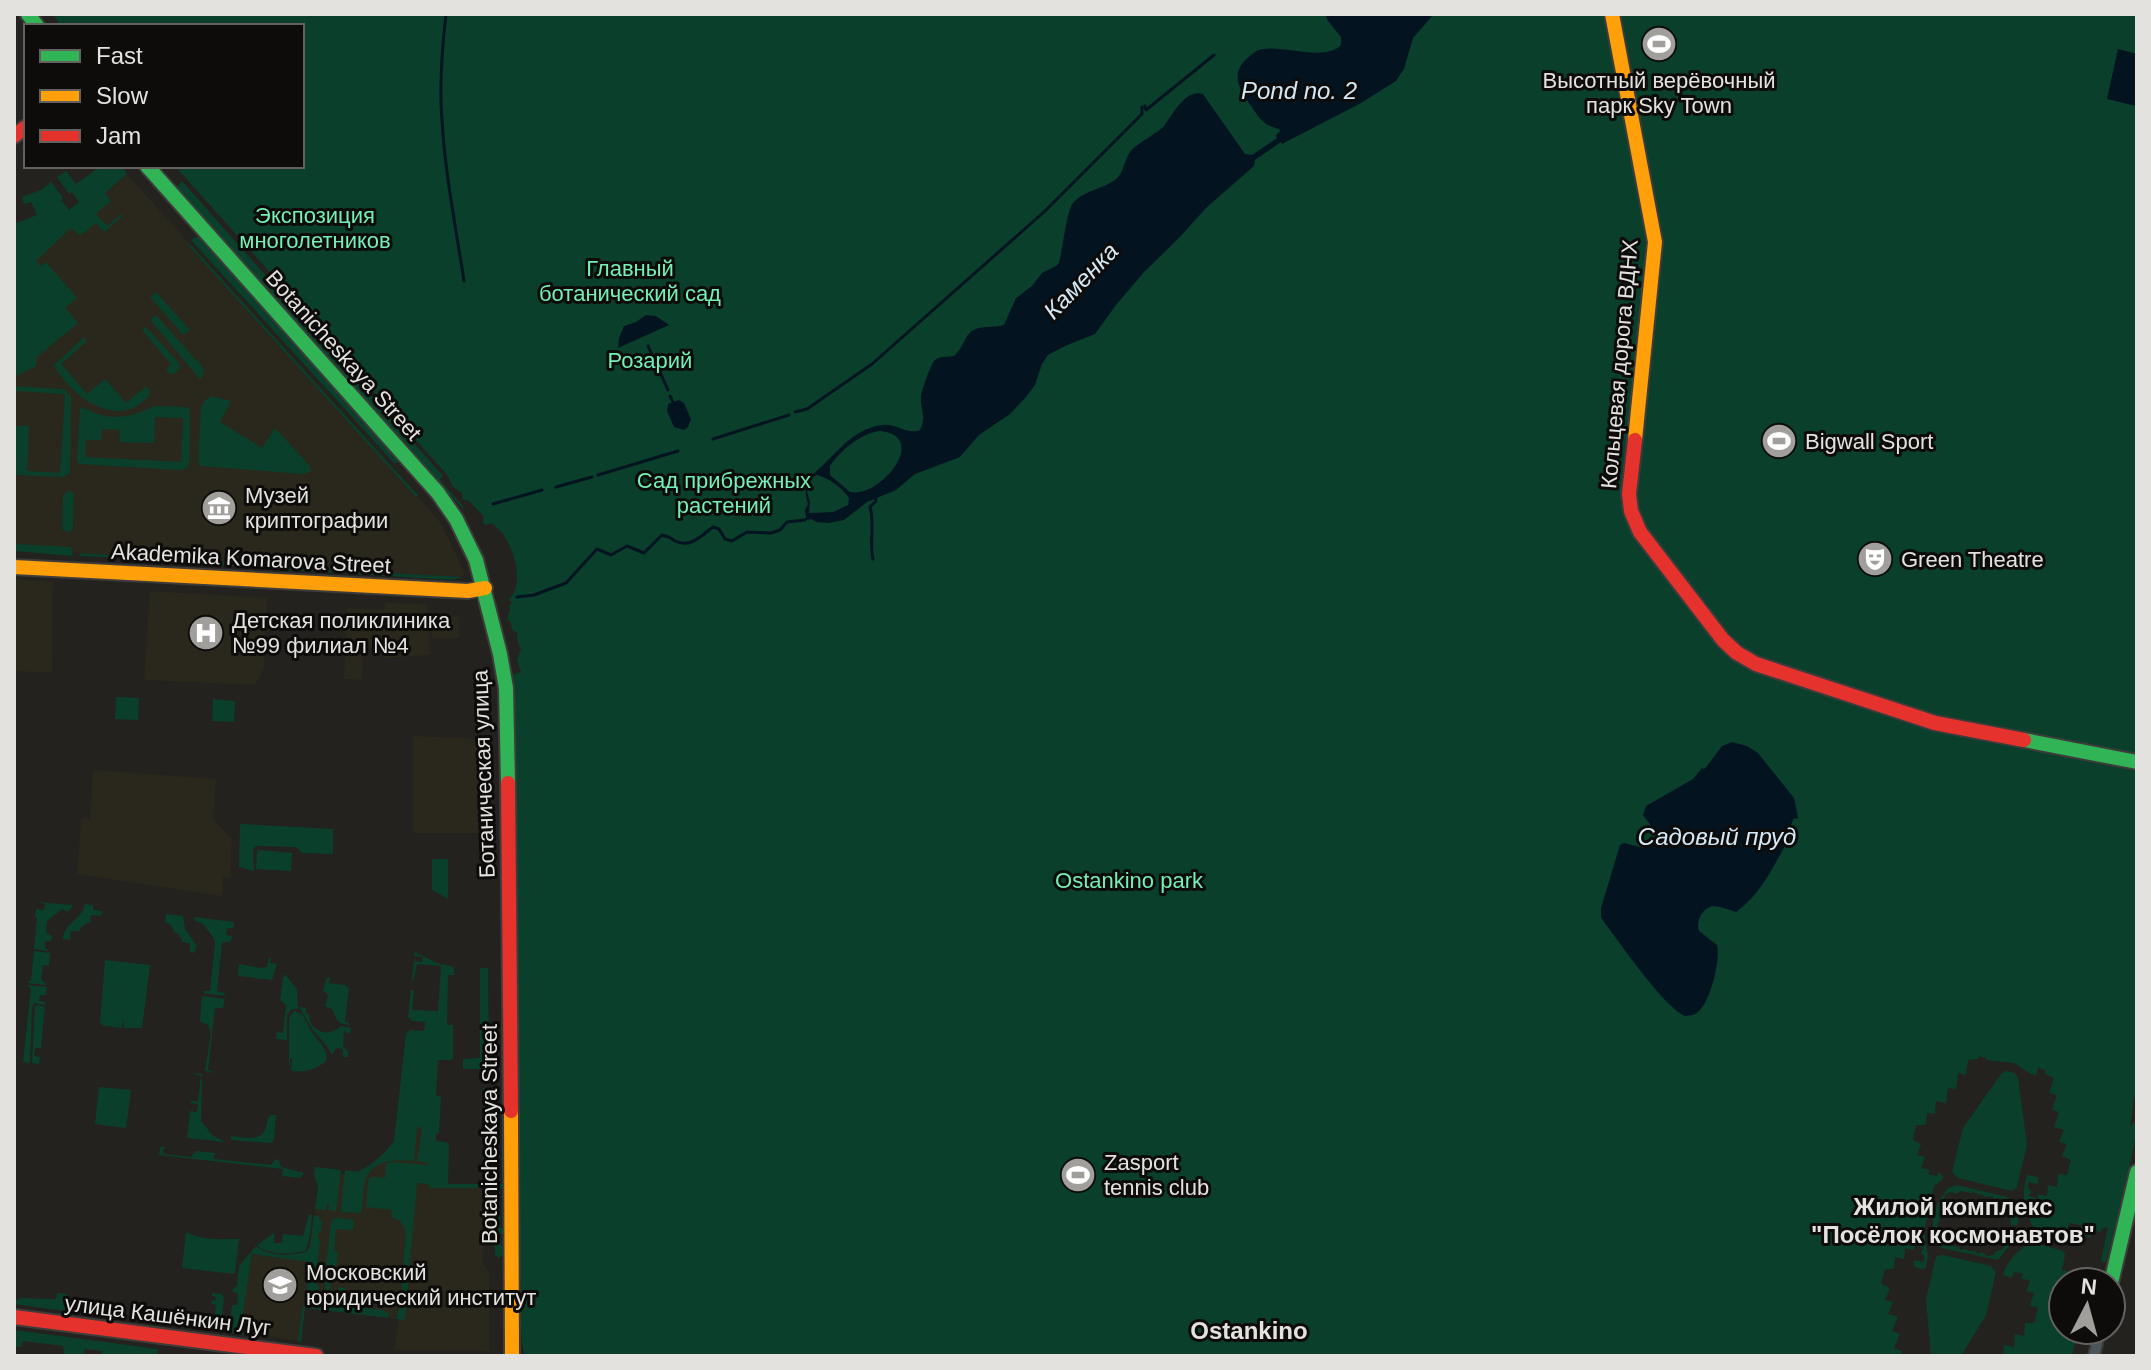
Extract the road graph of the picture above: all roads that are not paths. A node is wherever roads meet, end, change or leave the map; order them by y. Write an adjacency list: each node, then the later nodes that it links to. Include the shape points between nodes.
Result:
1 (1612, 14): 5 (street, Кольцевая дорога ВДНХ, via 1655,242 1629,494 1634,520 1648,544 1723,640 1756,664 1935,723)
2 (149, 168): 4 (street, Botanicheskaya Street, via 438,493 468,542)
3 (14, 567): 4 (street, Akademika Komarova Street)
4 (485, 588): 10 (street, Ботаническая улица, via 507,704)
5 (2137, 762)
6 (2137, 1172): 7 (street)
7 (2115, 1266)
8 (14, 1317): 9 (street, улица Кашёнкин Луг)
9 (316, 1356)
10 (512, 1356)

